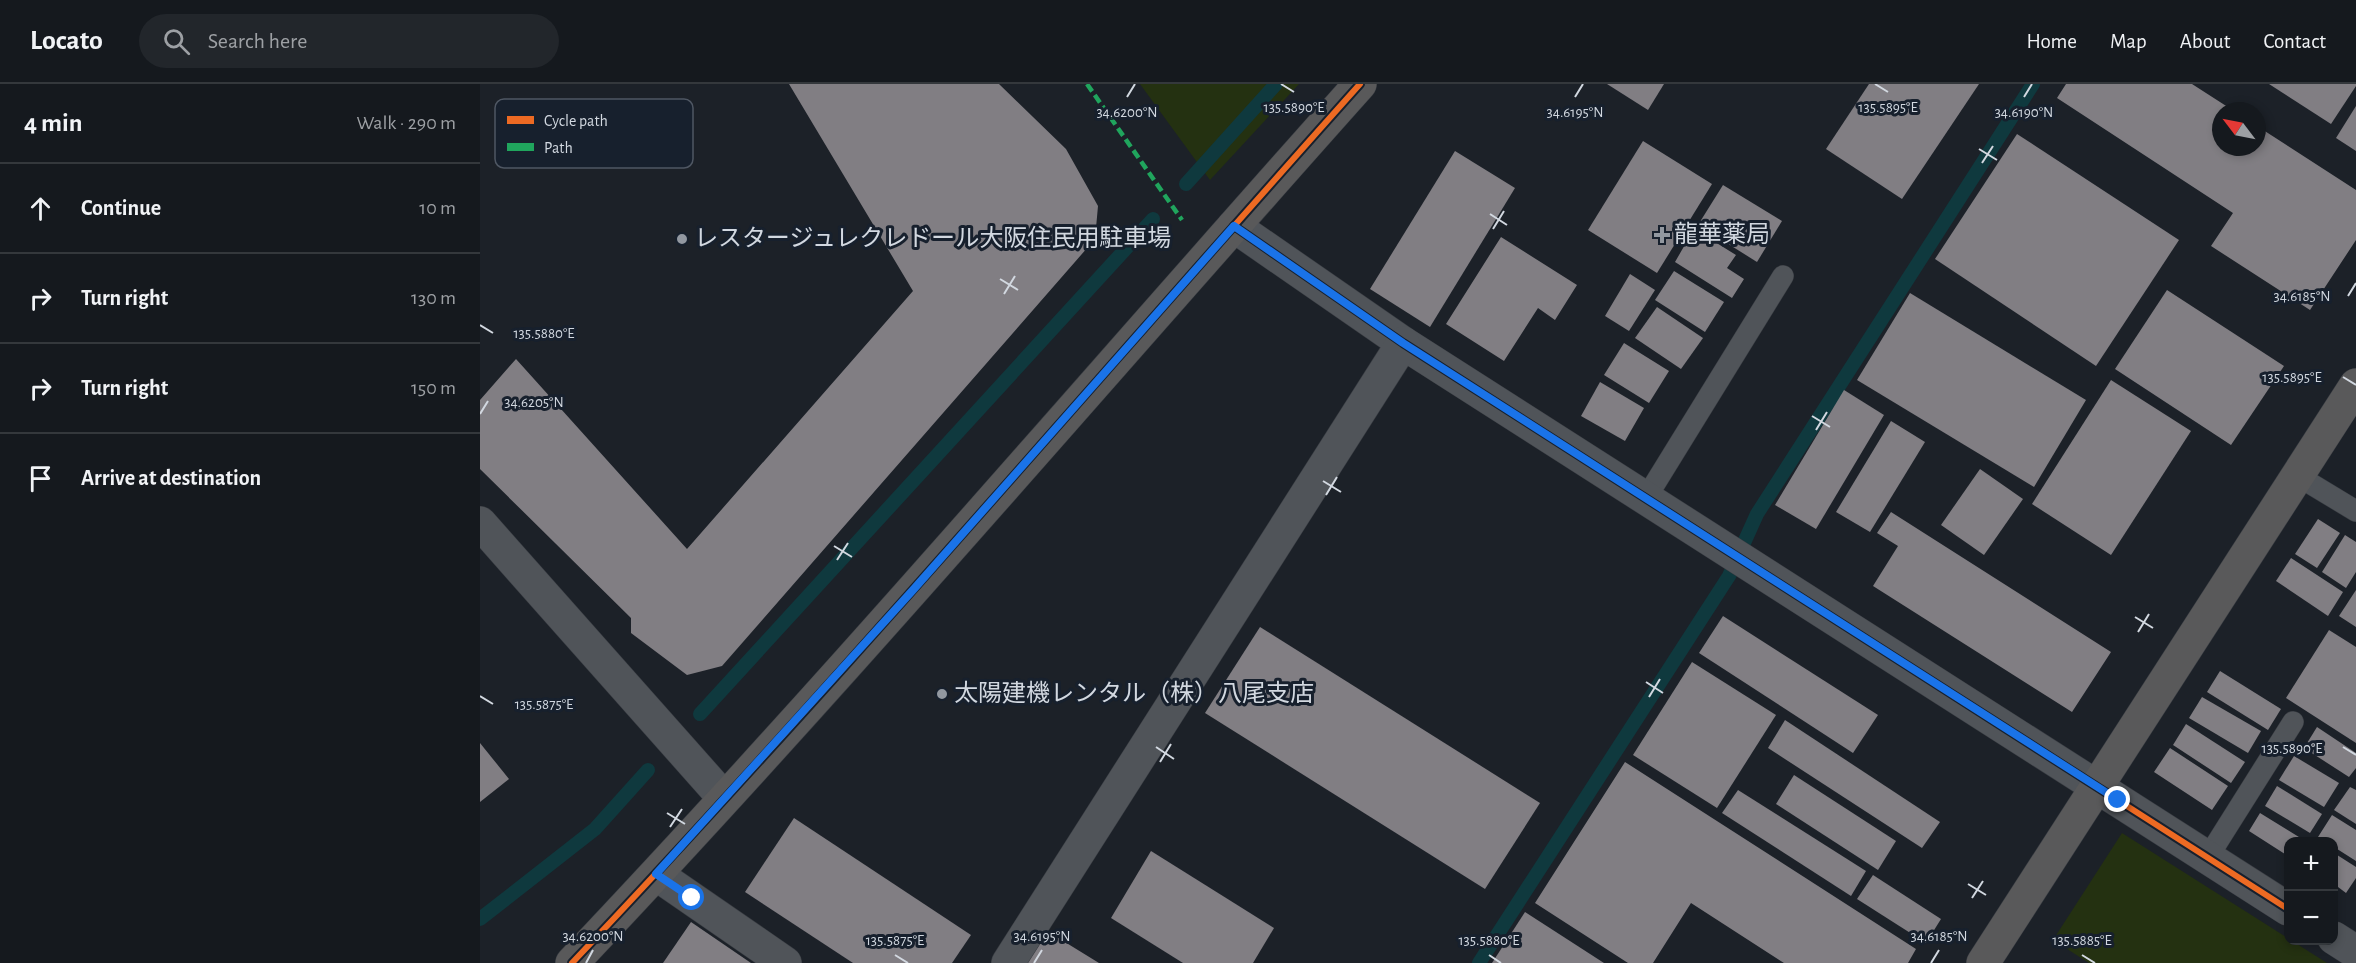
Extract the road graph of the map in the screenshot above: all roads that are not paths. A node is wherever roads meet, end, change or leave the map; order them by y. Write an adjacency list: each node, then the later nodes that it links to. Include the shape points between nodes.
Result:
1 (1360, 84): 2 (street)
2 (1234, 226): 4 (street); 12 (street)
3 (1783, 276): 7 (lane)
4 (1403, 343): 7 (street); 20 (street)
5 (2356, 385): 6 (street)
6 (2298, 476): 8 (lane); 11 (street)
7 (1646, 498): 11 (street)
8 (2356, 511)
9 (480, 524): 12 (street)
10 (2293, 722): 13 (lane)
11 (2098, 787): 13 (street); 21 (street)
12 (724, 798): 14 (street)
13 (2208, 857): 15 (street)
14 (656, 874): 18 (street); 19 (street)
15 (2284, 906)
16 (2338, 941): 17 (street)
17 (2356, 952)
18 (572, 963)
19 (785, 963)
20 (1008, 963)
21 (1983, 963)

